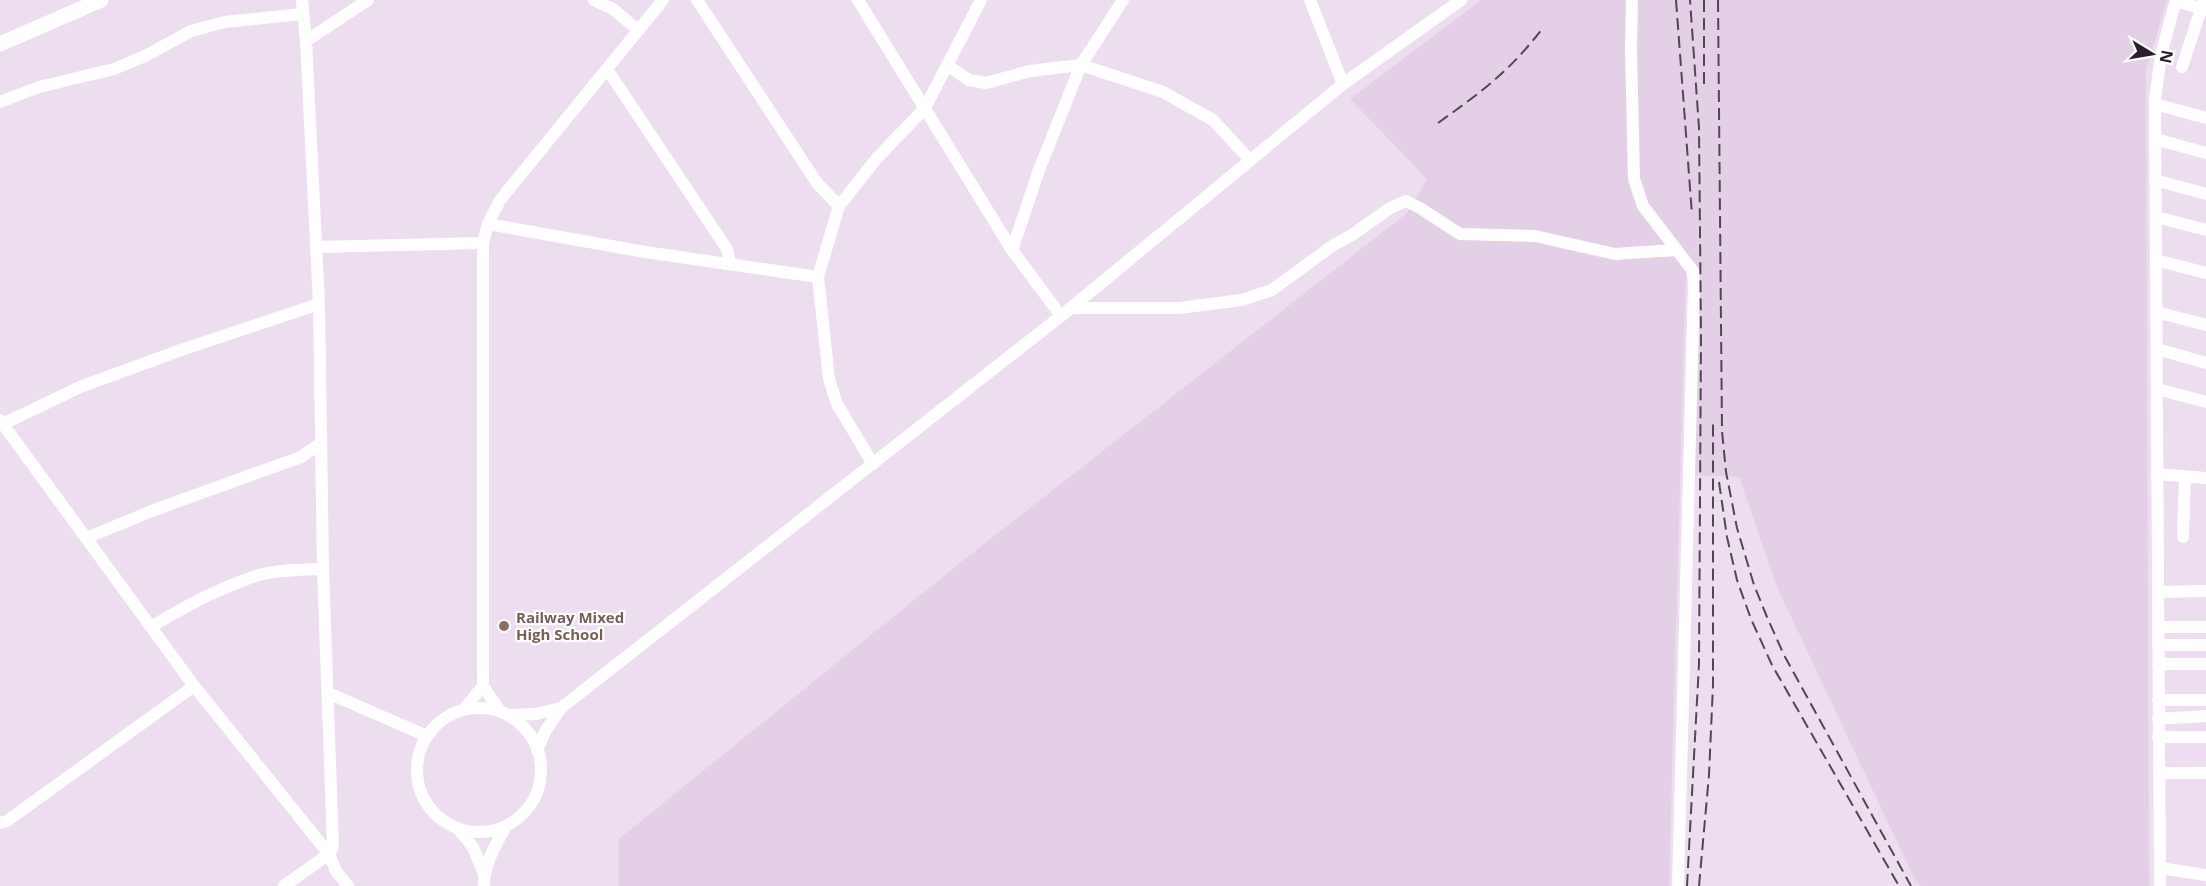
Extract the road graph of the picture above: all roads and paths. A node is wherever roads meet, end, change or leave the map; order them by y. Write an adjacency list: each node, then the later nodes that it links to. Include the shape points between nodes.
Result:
1 (302, 0): 15 (street)
2 (368, 0): 17 (street)
3 (594, 0): 16 (street)
4 (663, 0): 16 (street)
5 (697, 0): 33 (street, via 818,183)
6 (858, 0): 26 (street)
7 (981, 0): 19 (street)
8 (1122, 0): 20 (street)
9 (1310, 0): 23 (street)
10 (1461, 0): 23 (street)
11 (1632, 0): 40 (street, via 1634,179 1643,206)
12 (2176, 0): 14 (street); 25 (street, via 2161,55)
13 (91, 2): 18 (main road)
14 (2204, 6): 21 (street)
15 (302, 14): 17 (street); 24 (street, via 225,22 191,31 114,69 39,87)
16 (638, 30): 22 (street)
17 (306, 41): 38 (street)
18 (0, 44)
19 (947, 65): 20 (street, via 969,80 986,83 1030,71); 26 (street)
20 (1081, 65): 30 (street, via 1163,92 1213,120); 39 (street)
21 (2182, 67)
22 (607, 69): 35 (street, via 500,200); 42 (street, via 727,249)
23 (1343, 84): 30 (street)
24 (0, 102)
25 (2155, 104): 27 (street); 28 (street)
26 (925, 108): 33 (street, via 877,158); 39 (street)
27 (2206, 118)
28 (2155, 139): 29 (street); 31 (street)
29 (2206, 153)
30 (1249, 159): 46 (street)
31 (2156, 180): 32 (street); 34 (street)
32 (2206, 194)
33 (839, 206): 44 (street)
34 (2156, 217): 36 (street); 41 (street)
35 (488, 224): 37 (street); 42 (street, via 645,252)
36 (2206, 230)
37 (483, 243): 38 (street); 72 (street)
38 (316, 247): 45 (street)
39 (1012, 250): 46 (street)
40 (1676, 250): 46 (street, via 1615,254 1535,236 1460,234 1406,201 1332,246 1272,290 1242,300 1179,308); 96 (street, via 1693,271 1694,285)
41 (2156, 260): 43 (street); 47 (street)
42 (730, 262): 44 (street)
43 (2206, 273)
44 (818, 277): 55 (street, via 829,379 837,404)
45 (318, 304): 53 (street, via 80,387); 54 (street)
46 (1066, 312): 55 (street)
47 (2156, 312): 48 (street); 49 (street)
48 (2206, 325)
49 (2157, 349): 50 (street); 51 (street)
50 (2206, 363)
51 (2157, 389): 52 (street); 56 (street)
52 (2206, 402)
53 (1, 422): 60 (street)
54 (321, 443): 60 (street, via 302,457); 61 (street)
55 (873, 464): 76 (street)
56 (2157, 474): 57 (street); 63 (street)
57 (2185, 477): 58 (street); 59 (street)
58 (2206, 478)
59 (2183, 537)
60 (86, 538): 64 (street)
61 (323, 568): 64 (street, via 260,575 187,605); 73 (street)
62 (2206, 591): 63 (street)
63 (2158, 592): 65 (street)
64 (151, 627): 71 (street)
65 (2158, 627): 66 (street); 67 (street)
66 (2206, 627)
67 (2158, 645): 68 (street); 69 (street)
68 (2206, 645)
69 (2158, 664): 70 (street); 74 (street)
70 (2206, 664)
71 (194, 686): 87 (street); 90 (street)
72 (483, 686): 77 (street); 78 (street)
73 (328, 693): 81 (street); 90 (street, via 333,846)
74 (2158, 700): 75 (street); 80 (street)
75 (2206, 700)
76 (561, 708): 78 (street, via 536,714); 84 (street)
77 (464, 710): 78 (street, via 482,708); 81 (street, via 439,722)
78 (504, 713): 84 (street, via 529,734)
79 (2206, 716): 80 (street)
80 (2158, 719): 82 (street)
81 (427, 736): 88 (street, via 417,762 420,789 434,813)
82 (2158, 737): 83 (street); 85 (street)
83 (2206, 737)
84 (537, 750): 89 (street, via 540,777 535,795 525,811)
85 (2159, 773): 86 (street); 91 (street)
86 (2206, 773)
87 (0, 824)
88 (457, 828): 89 (street, via 475,832); 93 (street, via 473,847)
89 (505, 828): 93 (street, via 490,855)
90 (329, 854): 94 (street); 95 (street)
91 (2160, 868): 92 (street); 97 (street)
92 (2206, 875)
93 (484, 880)
94 (284, 886)
95 (348, 886)
96 (1678, 886)
97 (2160, 886)

